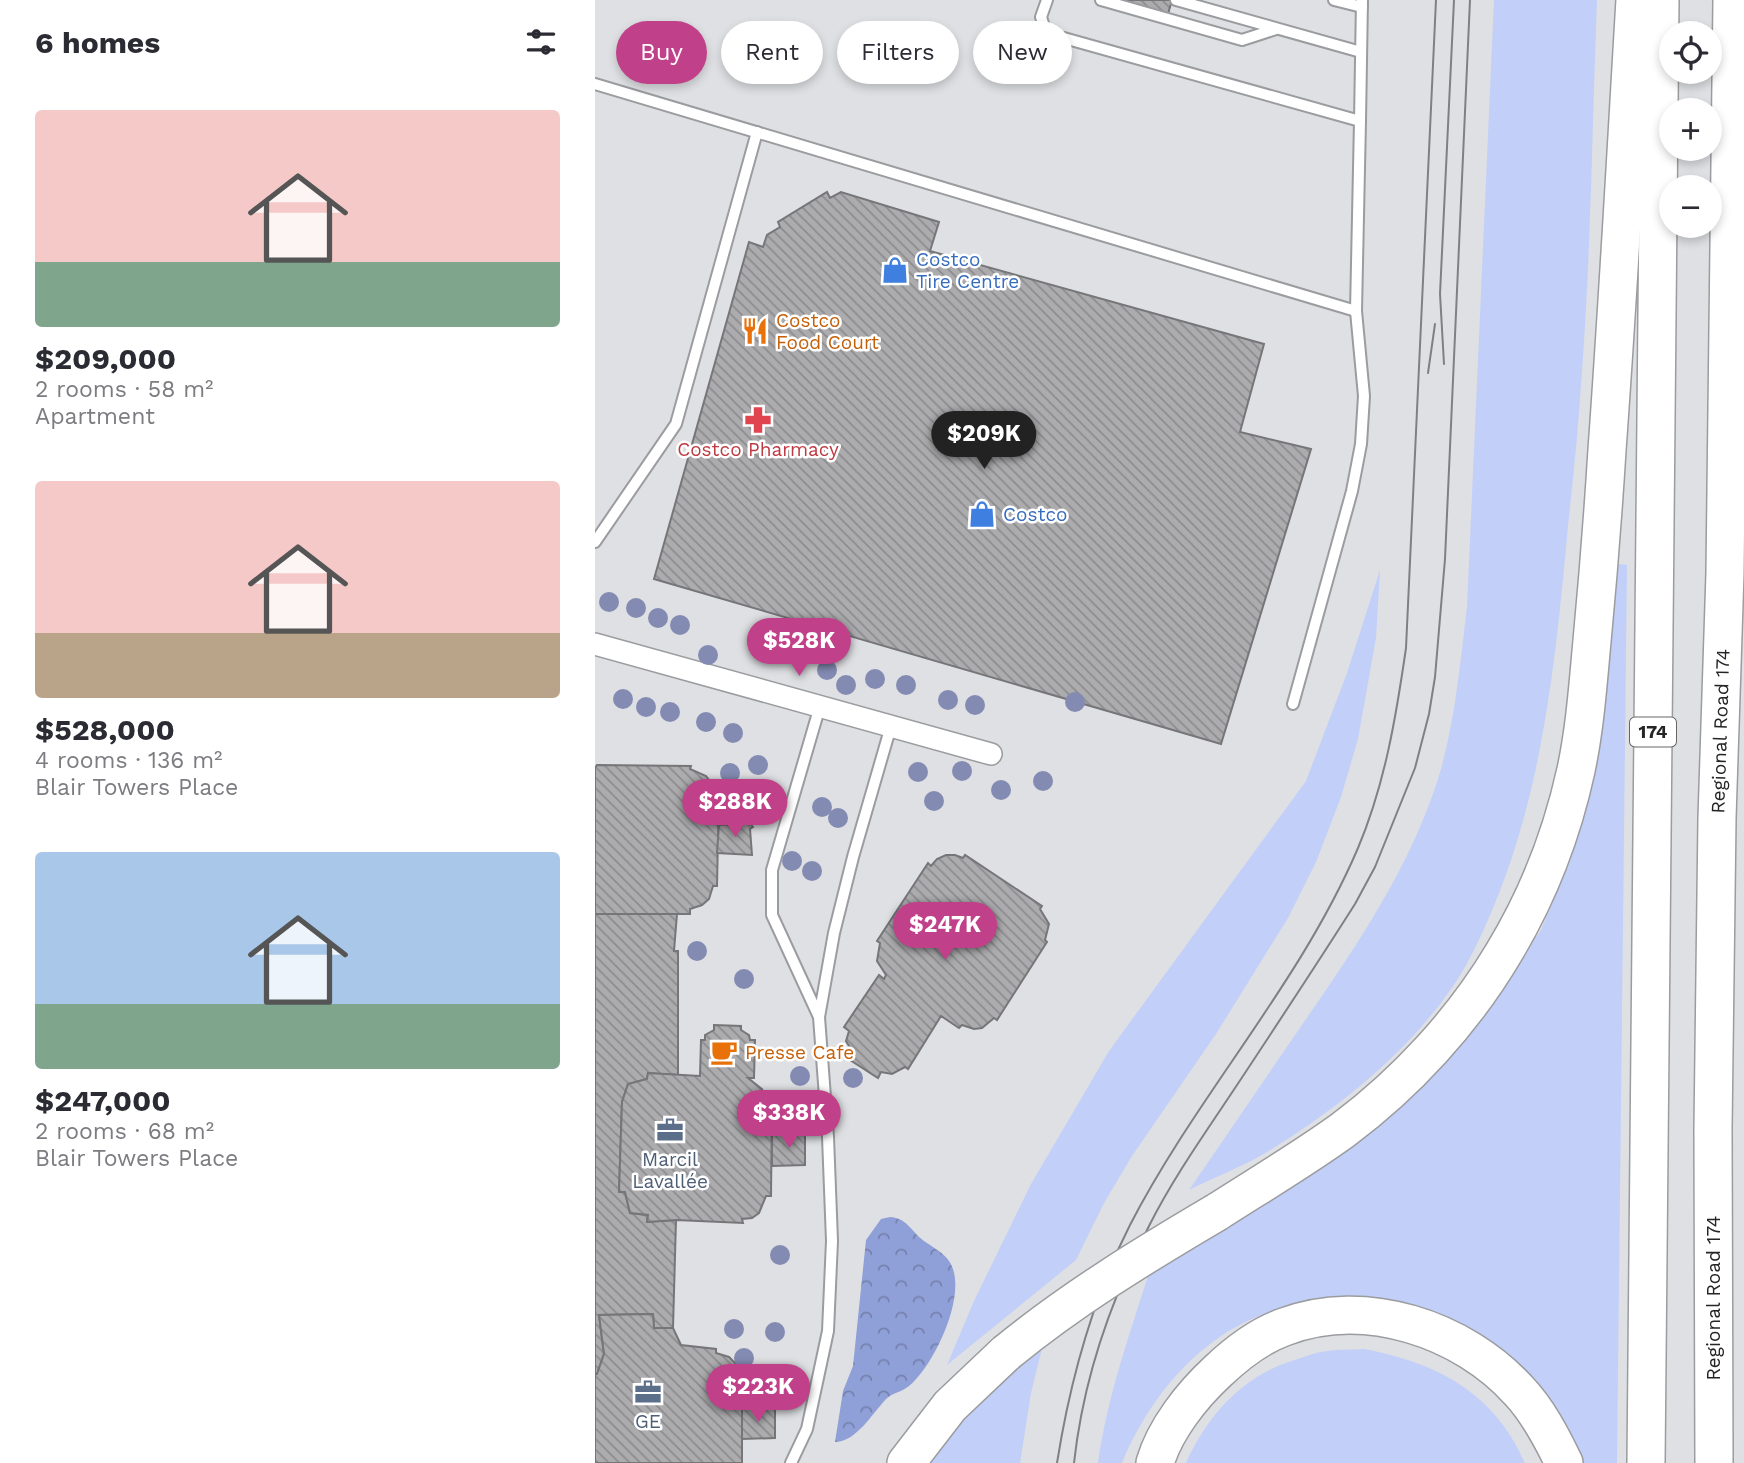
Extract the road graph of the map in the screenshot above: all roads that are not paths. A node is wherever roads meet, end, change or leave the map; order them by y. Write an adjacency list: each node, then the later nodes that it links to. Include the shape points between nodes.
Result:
1 (1047, 0): 12 (lane, via 1041,17 1046,33)
2 (1101, 0): 9 (lane, via 1242,40)
3 (1176, 0): 9 (lane)
4 (1334, 0): 8 (lane)
5 (1635, 0): 23 (highway, bridge, via 1588,687 1567,807 1538,886 1504,953 1464,1010 1382,1098 1345,1128 1111,1276 1006,1353 950,1406)
6 (1660, 0): 26 (highway, 174)
7 (1732, 0): 27 (highway, Regional Road 174, via 1713,1129)
8 (1362, 4): 10 (lane)
9 (1276, 29): 10 (lane)
10 (1361, 52): 12 (lane)
11 (595, 84): 13 (lane)
12 (1360, 121): 14 (lane)
13 (757, 132): 14 (lane); 15 (lane, via 676,424)
14 (1356, 311): 17 (lane, via 1363,396 1360,444 1352,491)
15 (595, 542)
16 (595, 644): 18 (street)
17 (1293, 704)
18 (820, 706): 19 (street); 21 (lane, via 772,870 772,915)
19 (891, 726): 20 (street); 21 (lane, via 837,920)
20 (991, 754)
21 (819, 1017): 22 (lane, via 832,1241 828,1331 807,1429)
22 (791, 1463)
23 (906, 1463)
24 (1155, 1463): 25 (highway, via 1192,1400 1228,1362 1287,1326 1335,1317 1416,1326 1472,1351 1520,1392 1539,1416)
25 (1564, 1463)
26 (1646, 1463)
27 (1714, 1463)

